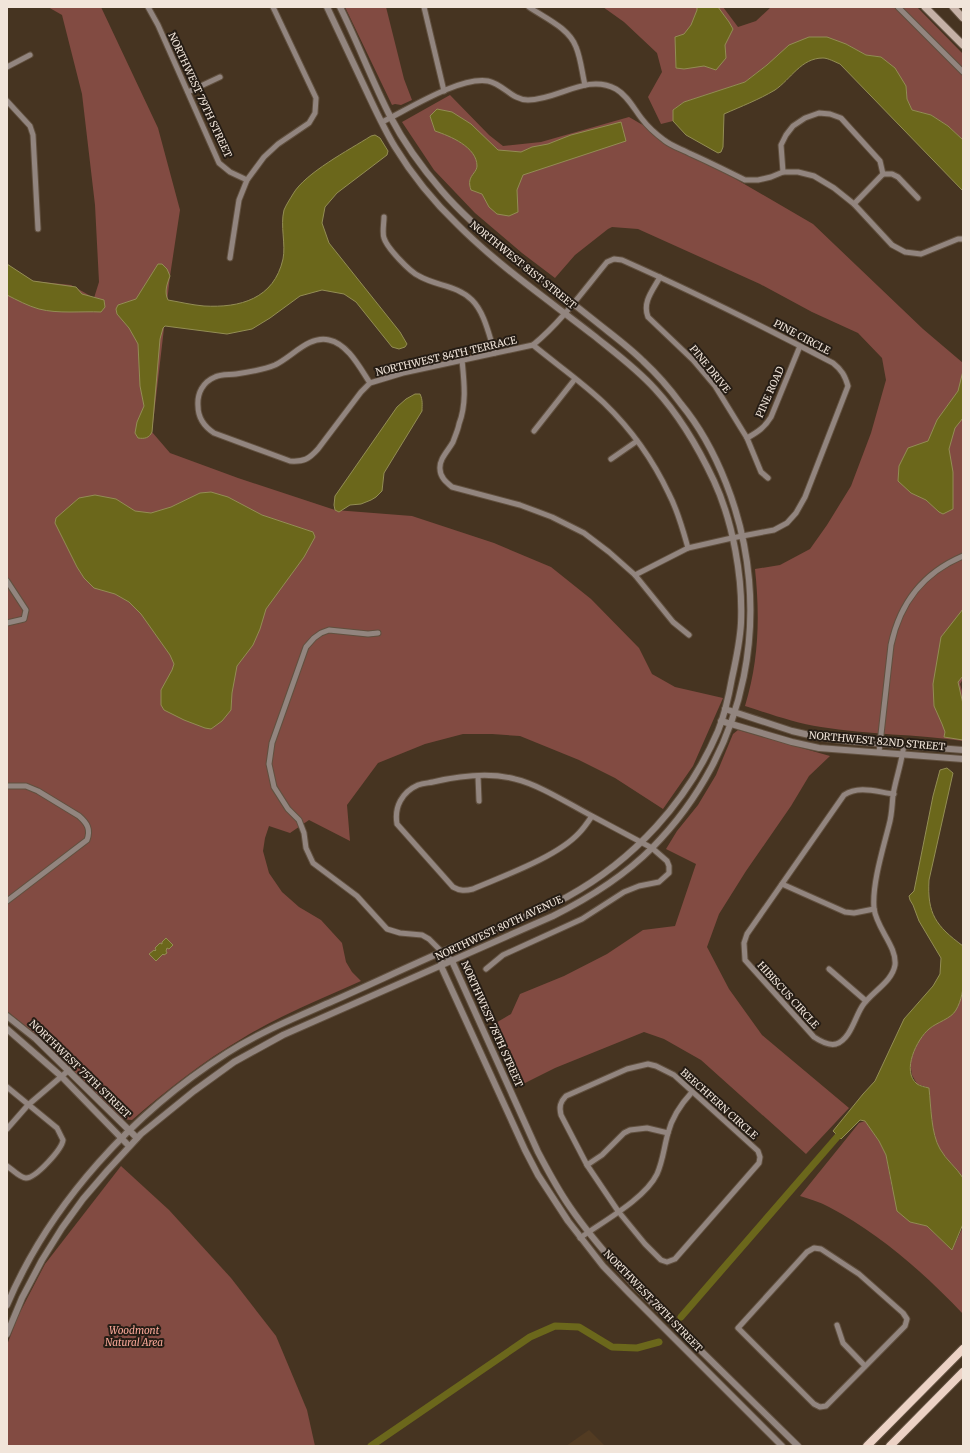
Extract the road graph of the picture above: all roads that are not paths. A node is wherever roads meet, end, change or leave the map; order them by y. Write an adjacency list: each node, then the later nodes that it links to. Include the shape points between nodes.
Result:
1 (148, 7): 18 (street, NORTHWEST 79TH STREET)
2 (273, 7): 24 (street, via 316,98 315,113 309,123 264,157)
3 (327, 7): 21 (street, NORTHWEST 81ST STREET)
4 (340, 7): 20 (street, NORTHWEST 81ST STREET)
5 (424, 7): 17 (street)
6 (529, 7): 16 (street, via 564,30 570,38 576,47)
7 (898, 7): 14 (street)
8 (925, 7): 11 (main road)
9 (952, 7): 10 (main road)
10 (963, 18)
11 (963, 45)
12 (30, 55): 13 (street)
13 (7, 67)
14 (963, 72)
15 (220, 77): 18 (street)
16 (584, 84): 17 (street, via 528,100 516,97 494,82 480,80); 22 (street, via 603,84 617,89 630,101 642,120 665,141 745,180 764,179)
17 (444, 91): 20 (street)
18 (188, 92): 24 (street, NORTHWEST 79TH STREET, via 219,163)
19 (7, 101): 28 (street, via 24,118 33,135)
20 (391, 118): 21 (street); 32 (street, NORTHWEST 81ST STREET, via 443,193 479,228)
21 (382, 122): 33 (street, NORTHWEST 81ST STREET, via 396,148 435,202 489,253)
22 (783, 172): 23 (street, via 781,145 786,135 793,126 805,118 820,113 841,118 880,161); 26 (street, via 814,176)
23 (883, 174): 25 (street, via 898,177); 26 (street)
24 (247, 180): 30 (street, via 239,200)
25 (918, 198)
26 (854, 204): 29 (street, via 892,245 905,252 921,254)
27 (384, 217): 36 (street, via 384,238 407,267 419,276 463,292 473,300)
28 (38, 229)
29 (963, 239)
30 (230, 258)
31 (660, 277): 32 (street, PINE CIRCLE, via 614,259 607,262); 35 (street, PINE CIRCLE); 43 (street, PINE DRIVE, via 646,304 645,311 648,317 693,360 715,386)
32 (573, 304): 33 (street, PINE CIRCLE); 40 (street, NORTHWEST 81ST STREET, via 643,361)
33 (565, 313): 34 (street); 41 (street, NORTHWEST 81ST STREET, via 628,363 654,387)
34 (533, 345): 36 (street, NORTHWEST 84TH TERRACE); 38 (street)
35 (800, 346): 43 (street, PINE ROAD, via 772,417 759,431); 47 (street, PINE CIRCLE, via 840,369 846,376 848,386 805,497 796,512 787,523 774,530)
36 (495, 353): 37 (street, NORTHWEST 84TH TERRACE)
37 (462, 360): 39 (street, NORTHWEST 84TH TERRACE); 51 (street, via 464,405 460,423 442,460 440,470 444,480 452,487 520,506 584,533)
38 (575, 379): 42 (street); 44 (street, via 602,402)
39 (370, 383): 39 (street, NORTHWEST 84TH TERRACE, via 340,345 320,338 275,364 256,371 216,376 201,389 198,409 206,428 214,433 290,461 301,462 311,457 318,449)
40 (683, 406): 47 (street, NORTHWEST 80TH AVENUE, via 702,433 719,466 733,500)
41 (675, 412): 48 (street, NORTHWEST 80TH AVENUE, via 714,482)
42 (534, 431)
43 (747, 438): 46 (street, PINE DRIVE, via 762,472)
44 (637, 441): 45 (street); 49 (street, via 670,494)
45 (611, 459)
46 (768, 478)
47 (743, 536): 48 (street, PINE CIRCLE); 57 (street, NORTHWEST 80TH AVENUE, via 750,582 751,621 748,656)
48 (732, 538): 49 (street, PINE CIRCLE); 56 (street, NORTHWEST 80TH AVENUE, via 739,578 741,623)
49 (688, 548): 51 (street, PINE CIRCLE)
50 (963, 556): 60 (street, via 928,577 908,600 900,615 891,645)
51 (635, 575): 55 (street, via 673,622)
52 (7, 581): 53 (street, via 26,610 24,619)
53 (7, 623)
54 (378, 633): 76 (street, via 329,630 321,633 306,646 272,743 269,764 274,787 282,802 299,820 313,864 357,896 388,929 422,935)
55 (689, 635)
56 (725, 709): 57 (street, NORTHWEST 82ND STREET); 58 (street, NORTHWEST 80TH AVENUE)
57 (735, 712): 59 (street, NORTHWEST 80TH AVENUE); 60 (street, NORTHWEST 82ND STREET, via 818,737)
58 (721, 720): 59 (street, NORTHWEST 82ND STREET); 71 (street, NORTHWEST 80TH AVENUE, via 720,727 698,770 681,797)
59 (732, 723): 63 (street, NORTHWEST 82ND STREET, via 819,748); 72 (street, NORTHWEST 80TH AVENUE, via 707,776 689,804)
60 (880, 742): 61 (street, NORTHWEST 82ND STREET); 63 (street)
61 (904, 744): 62 (street, NORTHWEST 82ND STREET); 64 (street, HIBISCUS CIRCLE)
62 (963, 750)
63 (879, 752): 64 (street, NORTHWEST 82ND STREET)
64 (903, 754): 65 (street, NORTHWEST 82ND STREET); 68 (street, HIBISCUS CIRCLE)
65 (963, 759)
66 (478, 776): 69 (street); 70 (street, via 515,778); 70 (street, via 418,785 402,797 395,816 401,831 458,890 473,889 553,852 579,834)
67 (7, 786): 74 (street, via 26,786 38,791 79,816 89,828 87,840)
68 (894, 794): 73 (street, HIBISCUS CIRCLE, via 858,789 844,795); 75 (street, HIBISCUS CIRCLE, via 892,815 875,889)
69 (479, 801)
70 (592, 816): 71 (street)
71 (642, 842): 72 (street); 76 (street, NORTHWEST 80TH AVENUE, via 597,879 571,894)
72 (652, 848): 77 (street, NORTHWEST 80TH AVENUE, via 628,870 575,904); 79 (street, via 668,861 670,866 668,873 659,882 624,892 582,920 503,955)
73 (782, 884): 75 (street, via 845,912); 81 (street, HIBISCUS CIRCLE, via 747,934 744,943 745,960 821,1042 837,1044 844,1038)
74 (7, 901)
75 (874, 909): 81 (street, HIBISCUS CIRCLE, via 881,930 895,956 895,965 891,975)
76 (442, 952): 77 (street, NORTHWEST 78TH STREET); 78 (street, NORTHWEST 78TH STREET); 90 (street, NORTHWEST 80TH AVENUE, via 267,1030 200,1070)
77 (452, 961): 78 (street, NORTHWEST 80TH AVENUE); 98 (street, NORTHWEST 78TH STREET, via 551,1178)
78 (441, 966): 93 (street, NORTHWEST 80TH AVENUE, via 283,1035 234,1062); 99 (street, NORTHWEST 78TH STREET, via 525,1150 538,1175)
79 (486, 969)
80 (830, 969): 81 (street)
81 (866, 1000)
82 (7, 1016): 84 (street, NORTHWEST 75TH STREET)
83 (7, 1029): 85 (street, NORTHWEST 75TH STREET)
84 (69, 1070): 85 (street); 90 (street, NORTHWEST 75TH STREET)
85 (62, 1077): 88 (street); 92 (street, NORTHWEST 75TH STREET)
86 (7, 1087): 88 (street)
87 (692, 1092): 91 (street, via 682,1103); 95 (street, BEECHFERN CIRCLE, via 674,1075 648,1064 627,1069 566,1096 560,1104 560,1115); 97 (street, BEECHFERN CIRCLE, via 758,1151 759,1163 675,1259 667,1262 661,1260 645,1244)
88 (28, 1105): 89 (street); 96 (street, via 57,1128 63,1140 62,1144 60,1149 31,1176 21,1176)
89 (7, 1129)
90 (129, 1130): 92 (street, NORTHWEST 80TH AVENUE); 93 (street, NORTHWEST 75TH STREET)
91 (668, 1133): 95 (street, via 647,1128 630,1130); 97 (street, via 662,1161 651,1184)
92 (122, 1138): 94 (street, NORTHWEST 75TH STREET); 100 (street, NORTHWEST 80TH AVENUE, via 99,1162 54,1221 31,1255)
93 (137, 1138): 94 (street, NORTHWEST 80TH AVENUE)
94 (129, 1146): 102 (street, NORTHWEST 80TH AVENUE, via 62,1228 22,1298)
95 (587, 1165): 97 (street, BEECHFERN CIRCLE)
96 (7, 1166)
97 (618, 1211): 98 (street)
98 (588, 1232): 99 (street); 107 (street, NORTHWEST 78TH STREET, via 635,1286)
99 (580, 1238): 106 (street, NORTHWEST 78TH STREET, via 628,1293)
100 (7, 1305)
101 (837, 1325): 104 (street, via 843,1343)
102 (7, 1334)
103 (963, 1349): 108 (main road)
104 (865, 1366): 104 (street, via 905,1326 907,1319 859,1274 821,1249 814,1248 807,1252 738,1328 814,1404 820,1407 826,1406)
105 (963, 1372): 109 (main road)
106 (782, 1446)
107 (798, 1446)
108 (867, 1446)
109 (890, 1446)

